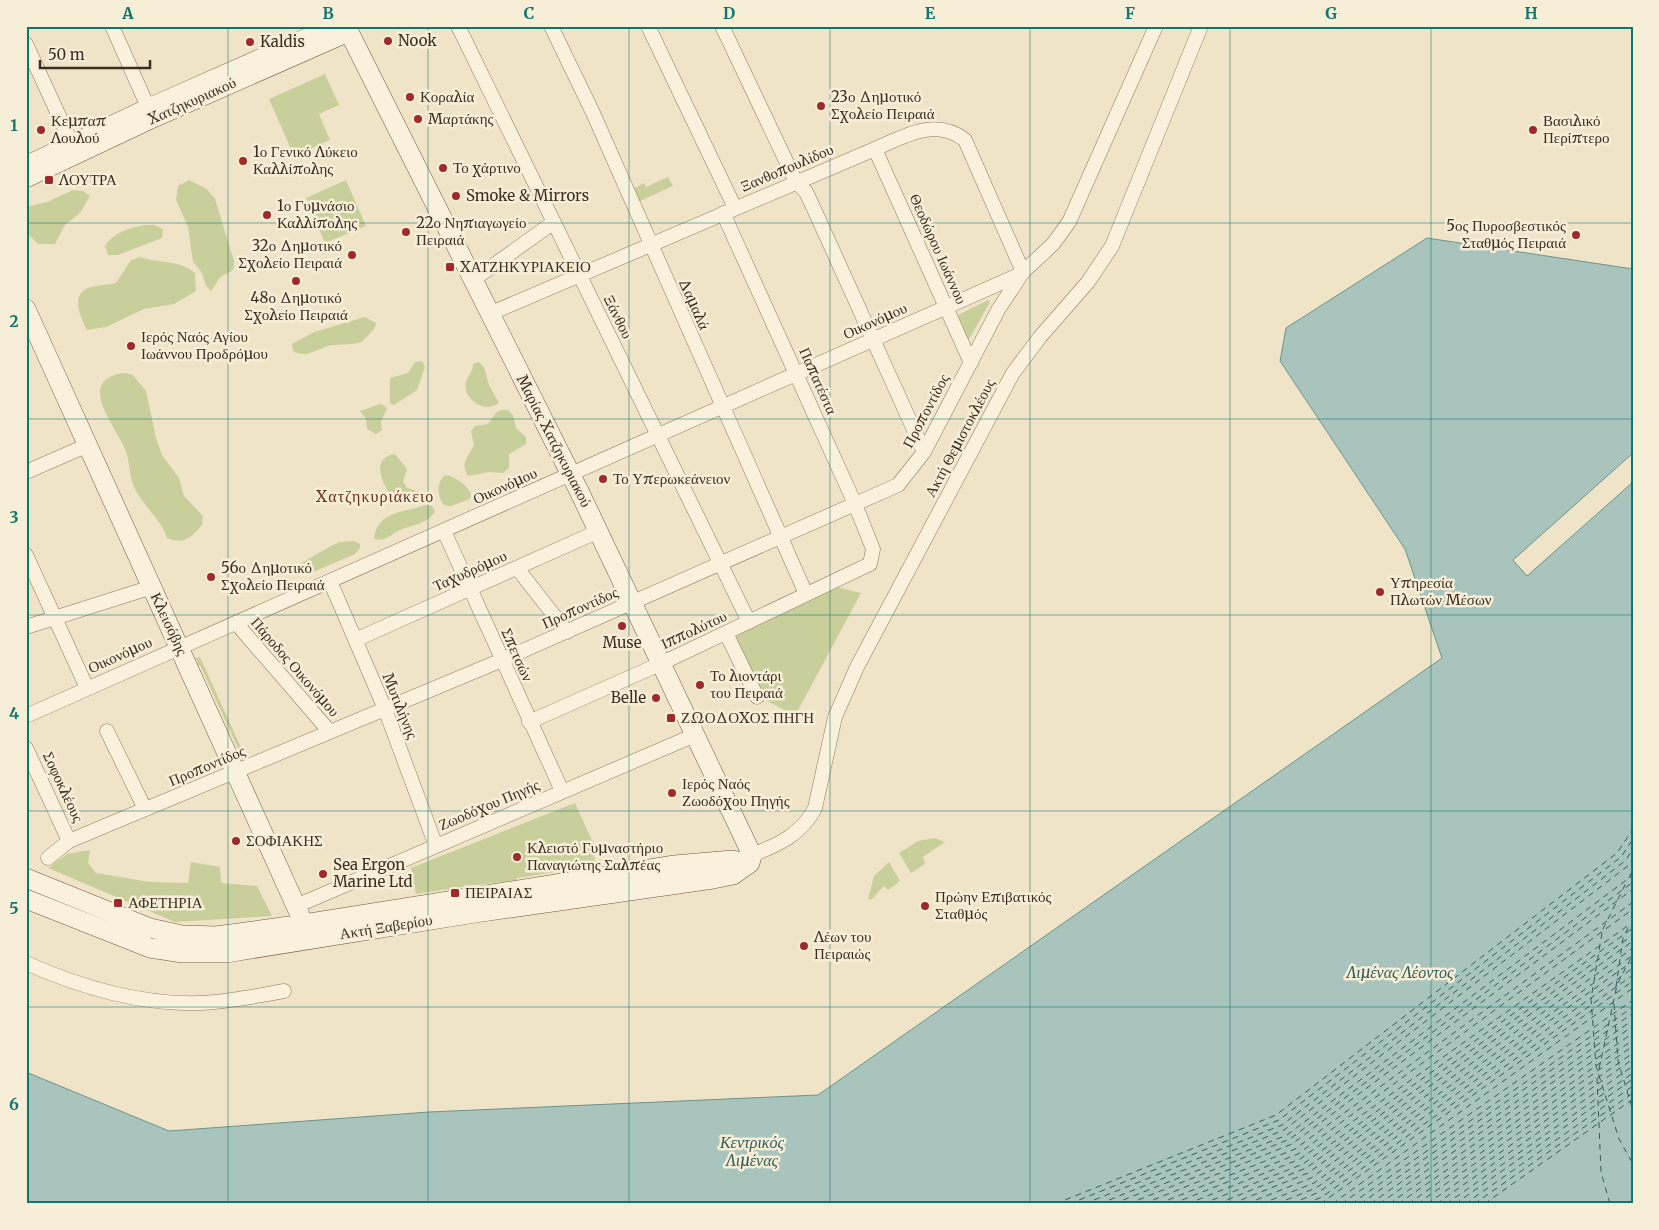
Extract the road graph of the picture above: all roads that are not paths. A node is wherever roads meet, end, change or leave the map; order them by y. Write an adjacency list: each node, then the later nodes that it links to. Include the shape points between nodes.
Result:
1 (112, 26): 11 (street)
2 (328, 26): 11 (street, Χατζηκυριακού)
3 (458, 26): 18 (street, Ξάνθου)
4 (552, 26): 19 (street, Δαμαλά)
5 (648, 26): 17 (street, Παπατέστα)
6 (722, 26): 16 (street)
7 (1156, 26): 20 (street, via 1069,222 1054,244)
8 (1201, 26): 73 (street, Ακτή Θεμιστοκλέους, via 1112,246 1088,282 1013,373 857,667 835,718 811,816 781,843)
9 (351, 28): 11 (street, Χατζηκυριακού); 22 (street, Μαρίας Χατζηκυριακού)
10 (26, 44): 12 (street)
11 (150, 112): 12 (street, Χατζηκυριακού); 15 (street, Χατζηκυριακού)
12 (71, 142): 14 (street, Χατζηκυριακού)
13 (875, 149): 16 (street, Ξανθοπουλίδου); 20 (street, Ξανθοπουλίδου, via 917,131 933,128 958,134 965,140); 23 (street, Θεοδώρου Ιωάννου)
14 (26, 163)
15 (26, 178)
16 (796, 182): 17 (street, Ξανθοπουλίδου); 26 (street, via 806,192)
17 (729, 210): 19 (street, Ξανθοπουλίδου); 28 (street, Παπατέστα)
18 (554, 222): 21 (street, Ξάνθου); 22 (street)
19 (650, 246): 21 (street, Ξανθοπουλίδου); 29 (street, Δαμαλά)
20 (1023, 272): 23 (street, Οικονόμου); 27 (street, Προποντίδος, via 998,310)
21 (580, 276): 25 (street, Ξανθοπουλίδου); 30 (street, Ξάνθου)
22 (473, 280): 25 (street, Μαρίας Χατζηκυριακού)
23 (946, 307): 26 (street, Οικονόμου); 27 (street, Θεοδώρου Ιωάννου)
24 (26, 309): 31 (street, Κλεισόβης)
25 (489, 314): 34 (street, Μαρίας Χατζηκυριακού)
26 (874, 339): 28 (street, Οικονόμου); 32 (street)
27 (971, 363): 32 (street, Προποντίδος)
28 (797, 373): 29 (street, Οικονόμου); 35 (street, Παπατέστα)
29 (722, 407): 30 (street, Οικονόμου); 38 (street, Δαμαλά)
30 (658, 435): 34 (street, Οικονόμου); 40 (street, Ξάνθου)
31 (88, 445): 33 (street); 44 (street, Κλεισόβης)
32 (924, 452): 35 (street, Προποντίδος, via 898,485)
33 (26, 472)
34 (571, 475): 36 (street, Οικονόμου); 37 (street, Μαρίας Χατζηκυριακού)
35 (855, 504): 38 (street, Προποντίδος); 41 (street, Παπατέστα, via 874,550)
36 (444, 531): 43 (street, Οικονόμου); 45 (street, Σπετσών)
37 (598, 532): 42 (street, Ταχυδρόμου); 47 (street, Μαρίας Χατζηκυριακού)
38 (779, 538): 40 (street, Προποντίδος); 46 (street, Δαμαλά)
39 (26, 555): 48 (street)
40 (721, 564): 47 (street, Προποντίδος); 50 (street, Ξάνθου)
41 (870, 564): 46 (street, Ιππολύτου)
42 (517, 568): 45 (street, Ταχυδρόμου); 52 (street)
43 (330, 581): 49 (street, Οικονόμου); 54 (street, Μυτιλήνης)
44 (152, 587): 48 (street); 55 (street, Κλεισόβης)
45 (470, 589): 54 (street, Ταχυδρόμου); 56 (street, Σπετσών)
46 (806, 594): 50 (street, Ιππολύτου)
47 (631, 603): 52 (street, Προποντίδος); 57 (street, Μαρίας Χατζηκυριακού)
48 (55, 618): 51 (street); 58 (street)
49 (236, 622): 55 (street, Οικονόμου); 64 (street, Πάροδος Οικονόμου)
50 (749, 622): 53 (street, Ιππολύτου)
51 (26, 628)
52 (566, 632): 56 (street, Προποντίδος)
53 (726, 633): 57 (street, Ιππολύτου); 59 (street)
54 (355, 640): 60 (street, Μυτιλήνης)
55 (180, 647): 58 (street, Οικονόμου); 67 (street, Κλεισόβης)
56 (502, 660): 60 (street, Προποντίδος); 62 (street, Σπετσών)
57 (660, 664): 62 (street, Ιππολύτου); 65 (street, Μαρίας Χατζηκυριακού)
58 (87, 688): 61 (street, Οικονόμου)
59 (757, 697)
60 (385, 709): 64 (street, Προποντίδος); 71 (street, Μυτιλήνης)
61 (26, 716)
62 (529, 722): 68 (street, Σπετσών)
63 (107, 731): 69 (street)
64 (330, 732): 67 (street, Προποντίδος)
65 (695, 735): 68 (street, Ζωοδόχου Πηγής); 73 (street, Μαρίας Χατζηκυριακού)
66 (26, 748): 70 (street, Σοφοκλέους)
67 (236, 771): 69 (street, Προποντίδος); 76 (street, Κλεισόβης)
68 (562, 791): 71 (street, Ζωοδόχου Πηγής)
69 (145, 809): 70 (street, Προποντίδος)
70 (70, 841): 72 (street, Προποντίδος)
71 (436, 846): 76 (street, Ζωοδόχου Πηγής)
72 (48, 858)
73 (751, 859): 77 (street, Ακτή Ξαβερίου, via 733,875 713,879)
74 (26, 878): 77 (street, Ακτή Ξαβερίου, via 132,922 174,933 216,936)
75 (26, 899): 77 (street, Ακτή Ξαβερίου, via 132,942 166,952 226,953)
76 (296, 906): 77 (street, Κλεισόβης)
77 (306, 932)
78 (26, 963): 79 (street, via 96,989 156,1000 208,1003)
79 (284, 991)

